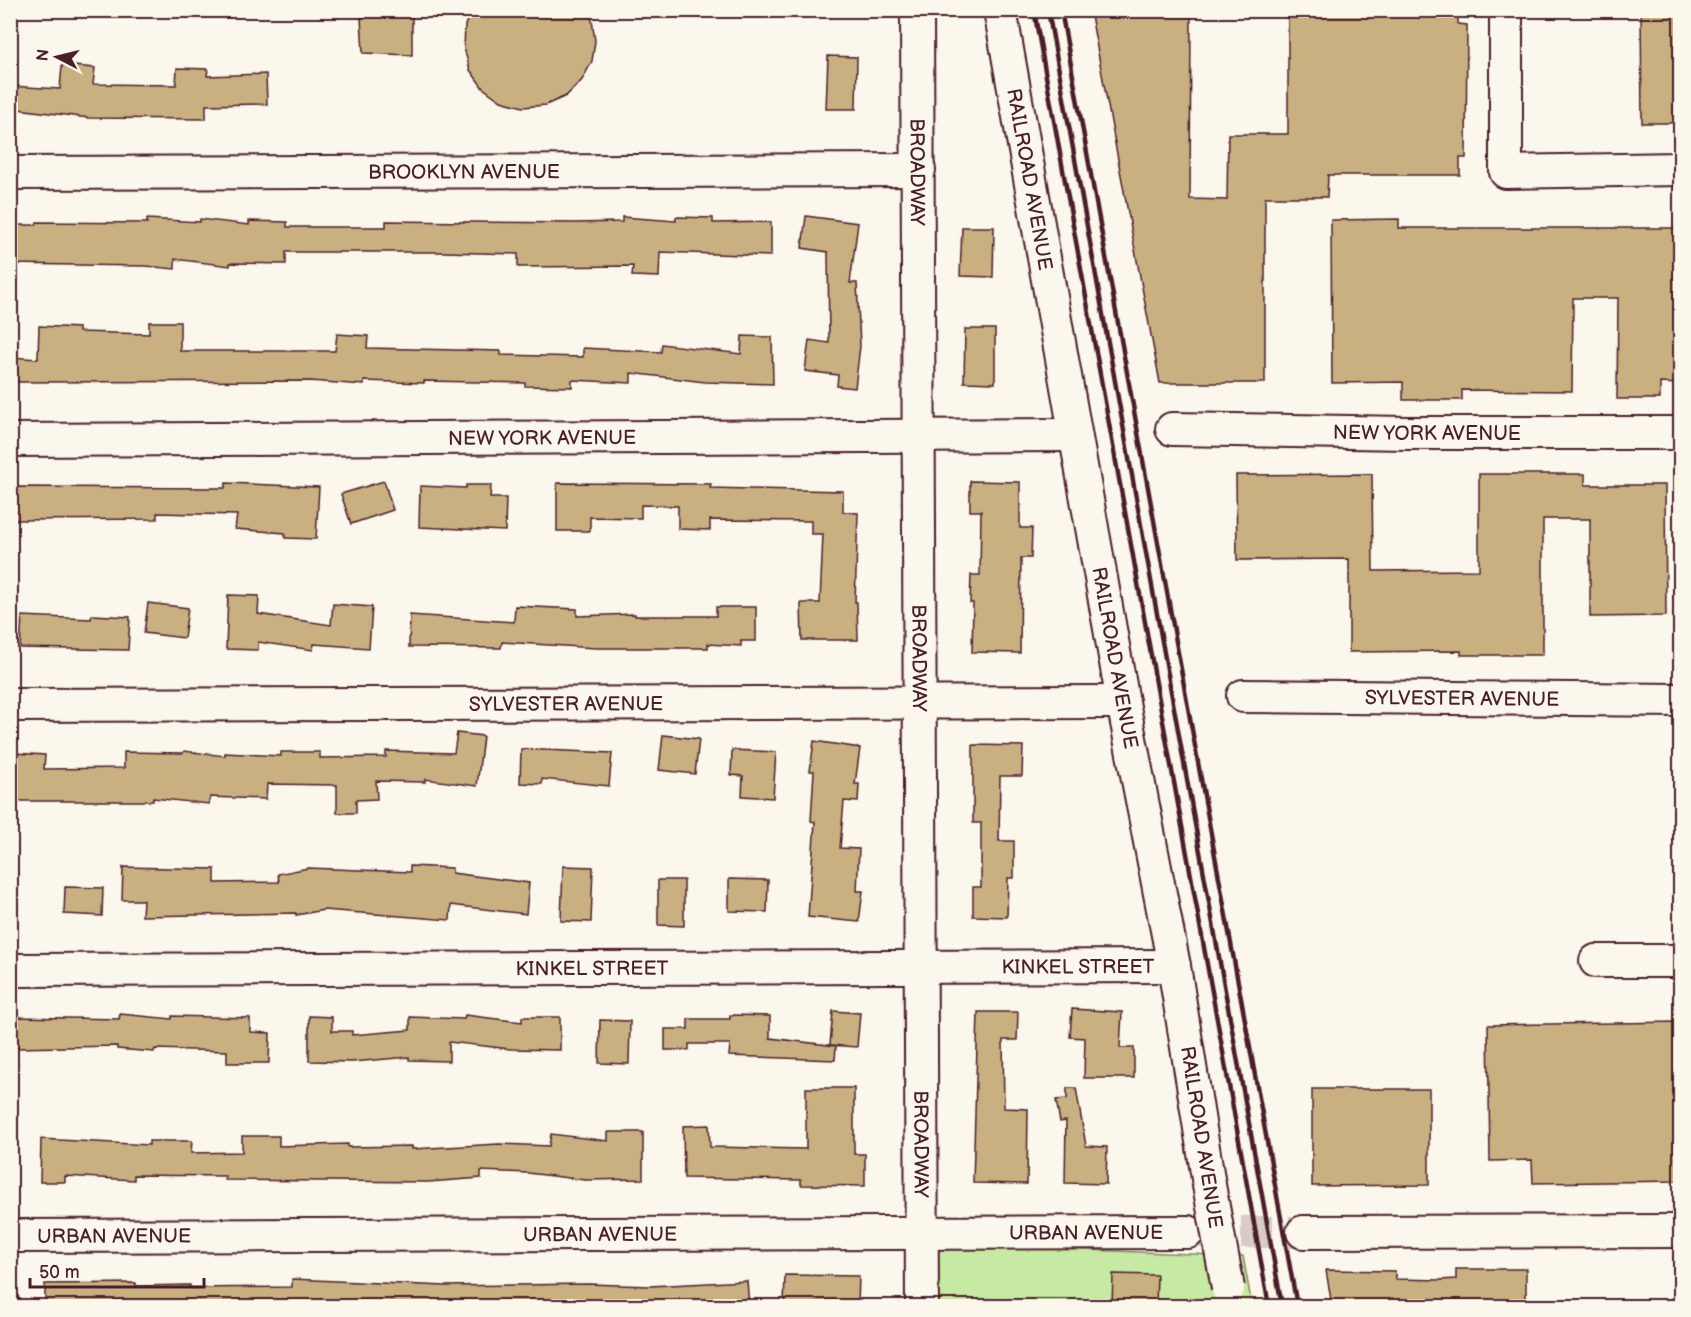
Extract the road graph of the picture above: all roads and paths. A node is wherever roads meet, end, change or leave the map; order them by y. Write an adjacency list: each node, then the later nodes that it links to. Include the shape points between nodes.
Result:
1 (917, 10): 5 (street, BROADWAY)
2 (1000, 10): 10 (street, RAILROAD AVENUE)
3 (1506, 10): 4 (street, via 1506,172)
4 (1680, 169)
5 (919, 170): 6 (street, BROOKLYN AVENUE); 9 (street, BROADWAY)
6 (10, 173)
7 (1172, 429): 8 (street, NEW YORK AVENUE)
8 (1680, 433)
9 (920, 435): 10 (street, NEW YORK AVENUE); 11 (street, NEW YORK AVENUE); 14 (street, BROADWAY)
10 (1075, 435): 15 (street, RAILROAD AVENUE)
11 (10, 440)
12 (1243, 696): 13 (street, SYLVESTER AVENUE)
13 (1680, 700)
14 (921, 702): 15 (street, SYLVESTER AVENUE); 16 (street, SYLVESTER AVENUE); 20 (street, BROADWAY)
15 (1123, 702): 19 (street, RAILROAD AVENUE)
16 (10, 705)
17 (1596, 961): 18 (street)
18 (1680, 962)
19 (1174, 966): 20 (street, KINKEL STREET); 27 (street, RAILROAD AVENUE, bridge)
20 (921, 968): 21 (street, KINKEL STREET); 25 (street, BROADWAY)
21 (10, 970)
22 (1680, 1231): 24 (street)
23 (1188, 1232): 25 (street, URBAN AVENUE)
24 (1303, 1232)
25 (922, 1233): 26 (street, URBAN AVENUE); 28 (street, BROADWAY)
26 (10, 1236)
27 (1229, 1297)
28 (922, 1306)

